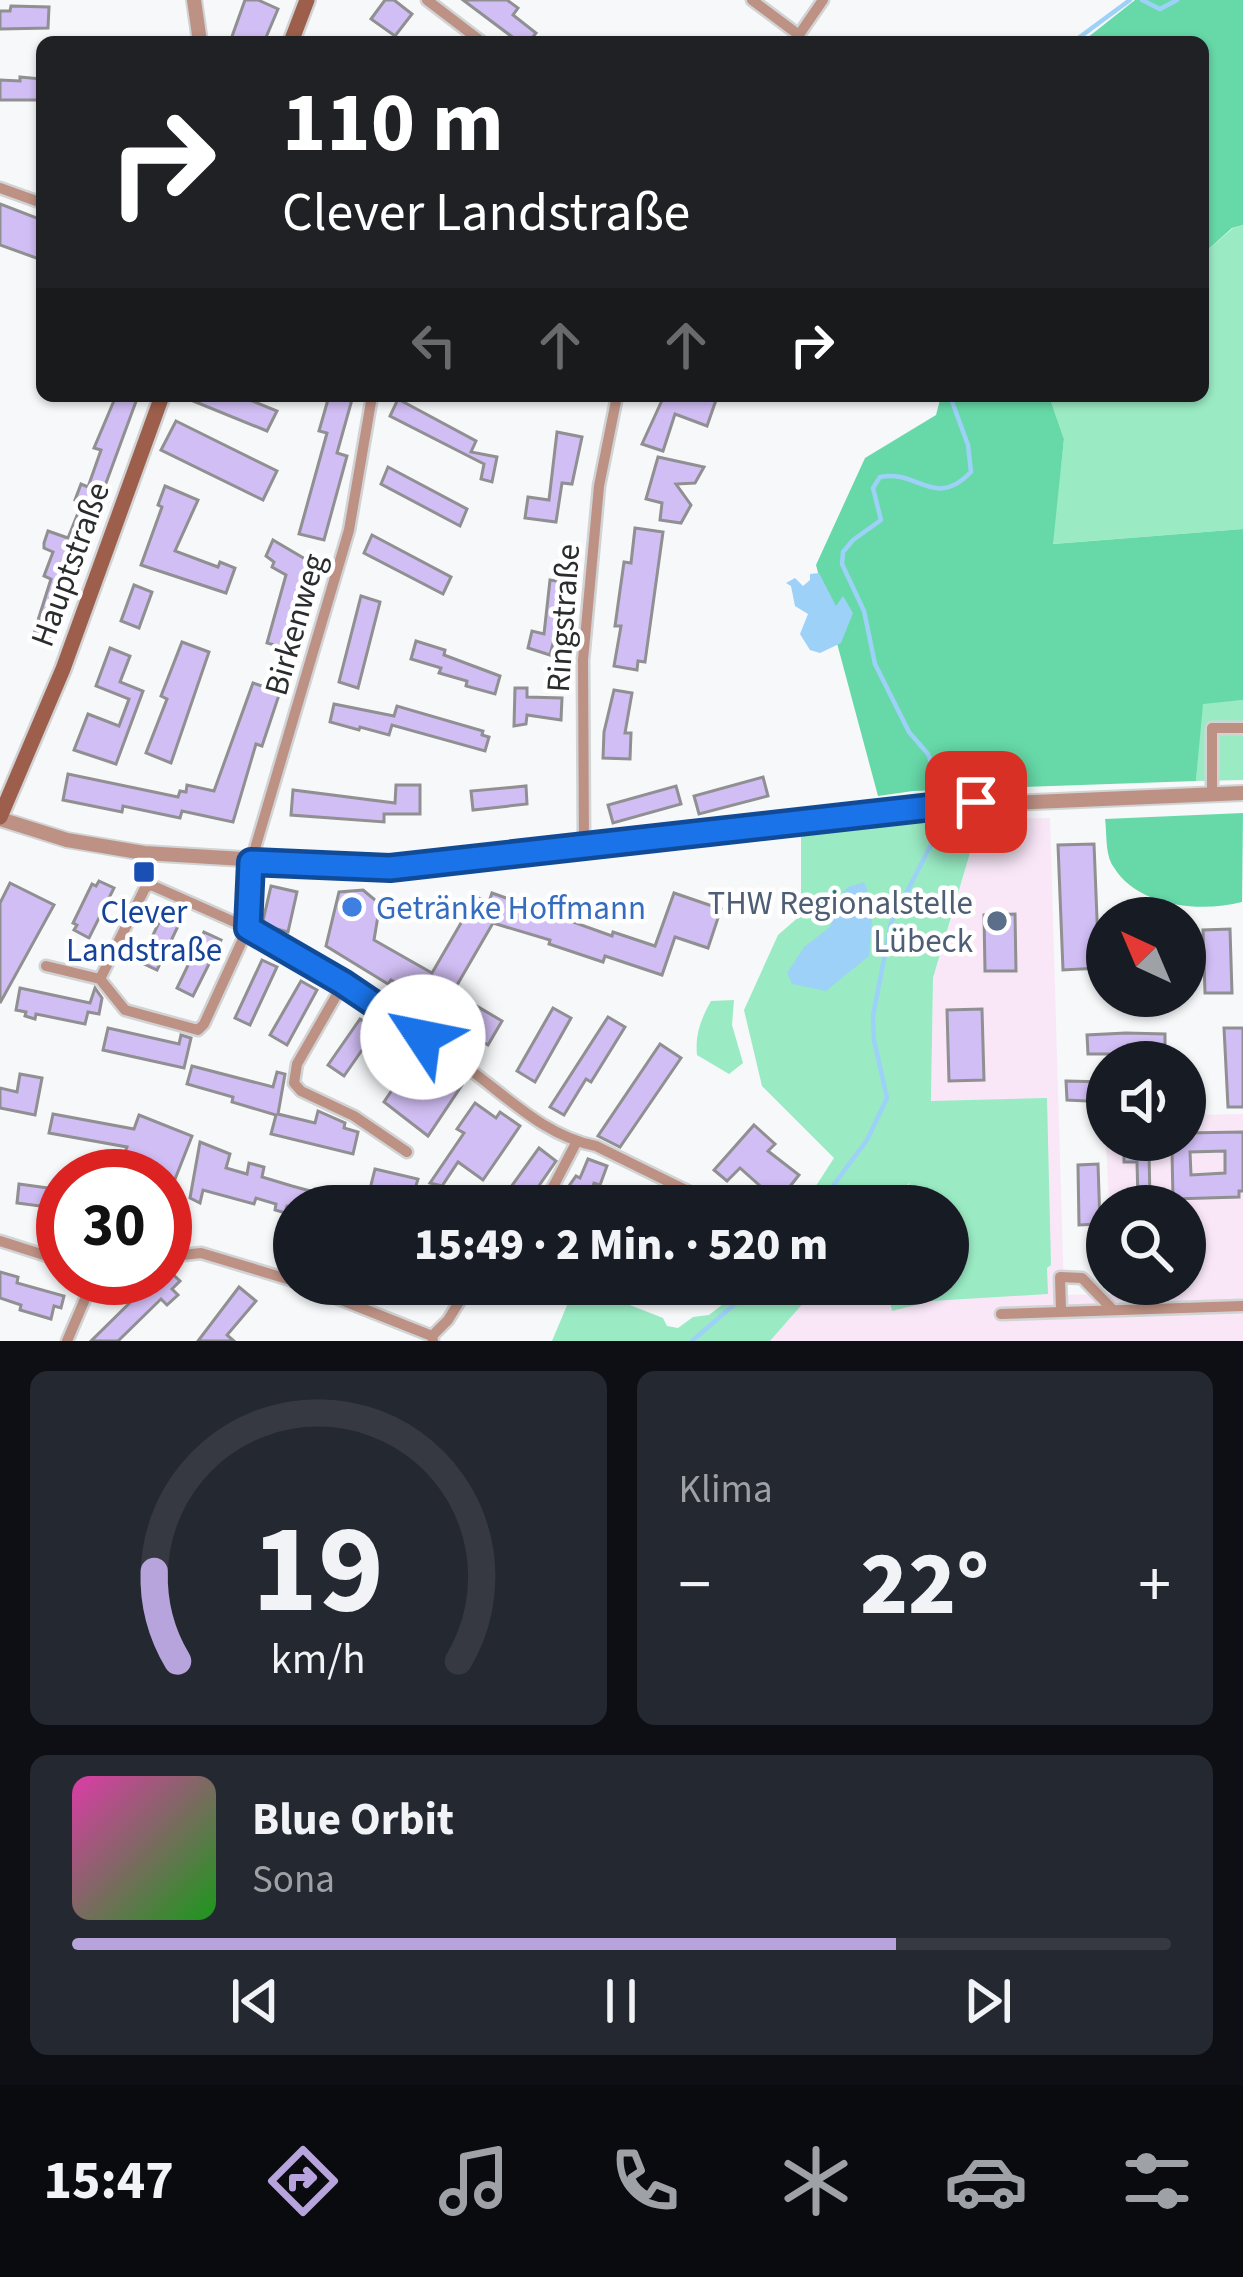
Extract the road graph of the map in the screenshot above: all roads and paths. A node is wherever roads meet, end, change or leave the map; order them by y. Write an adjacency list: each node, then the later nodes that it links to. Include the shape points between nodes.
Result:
1 (194, 0): 6 (street)
2 (307, 0): 7 (main road)
3 (427, 0): 8 (street)
4 (752, 0): 9 (street)
5 (823, 0): 10 (street)
6 (199, 36)
7 (293, 36)
8 (474, 36)
9 (794, 36)
10 (797, 36)
11 (0, 188): 12 (street)
12 (36, 201)
13 (160, 402): 19 (main road, Hauptstraße)
14 (370, 402): 21 (street, Birkenweg, via 350,530)
15 (611, 402): 20 (street, Ringstraße, via 583,660)
16 (1243, 728): 18 (street, via 1212,728)
17 (1243, 793): 18 (street)
18 (1212, 794): 20 (street, via 895,808)
19 (0, 818): 21 (street, via 95,847)
20 (584, 846): 21 (street, via 390,868)
21 (251, 862): 22 (street)
22 (248, 928): 24 (street, via 151,885); 24 (street, via 198,1030 125,1010); 25 (street)
23 (46, 966): 24 (street)
24 (100, 979)
25 (343, 983): 26 (street); 27 (street, via 294,1083)
26 (576, 1143): 28 (street); 29 (street)
27 (407, 1152)
28 (554, 1185)
29 (675, 1185)
30 (0, 1241): 31 (street)
31 (36, 1252)
32 (192, 1254): 33 (street)
33 (273, 1275)
34 (82, 1305): 42 (street)
35 (352, 1305): 41 (street)
36 (457, 1305): 41 (street)
37 (1243, 1306): 38 (street)
38 (1112, 1309): 39 (street); 39 (street, via 1082,1278 1060,1277)
39 (1061, 1310): 40 (street)
40 (1001, 1314)
41 (433, 1338)
42 (67, 1341)

